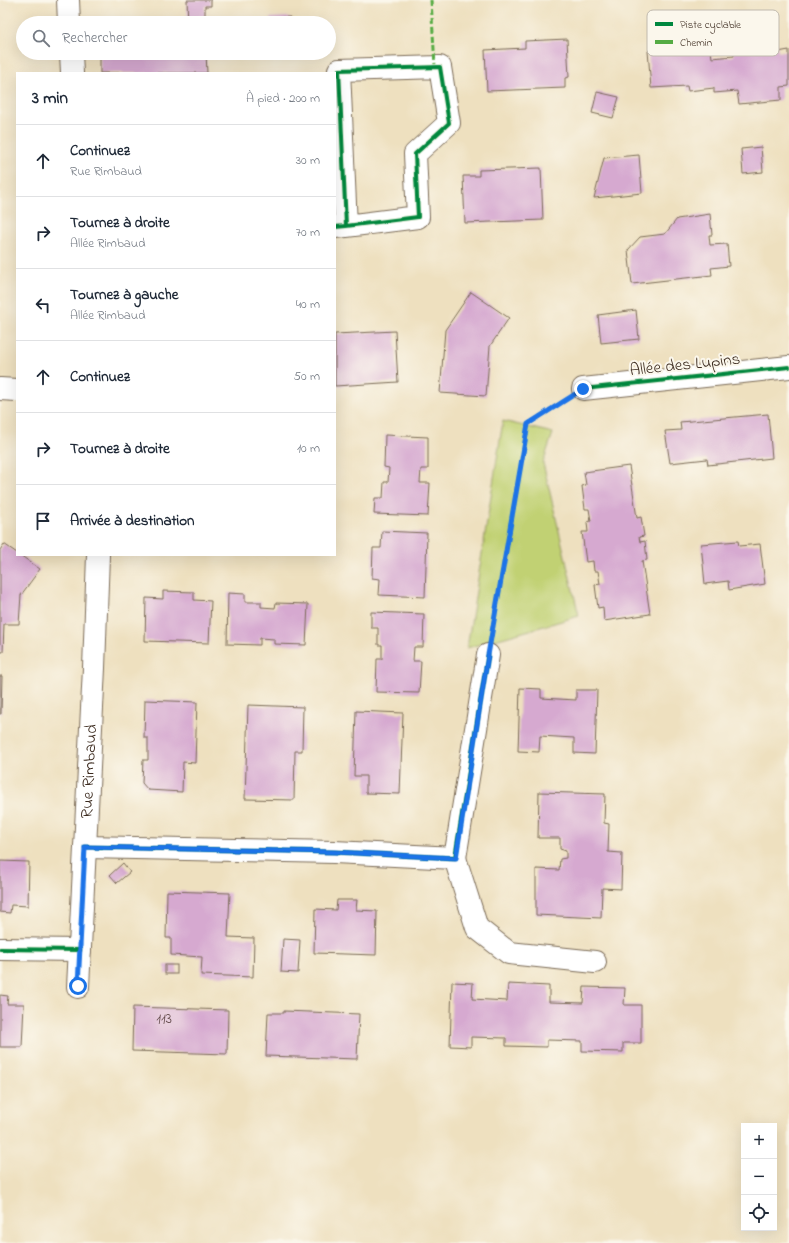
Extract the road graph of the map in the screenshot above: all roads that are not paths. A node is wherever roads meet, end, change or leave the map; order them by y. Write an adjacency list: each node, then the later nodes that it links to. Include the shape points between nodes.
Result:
1 (68, 0): 2 (street)
2 (69, 16)
3 (71, 60): 4 (street)
4 (72, 72)
5 (340, 227): 5 (street, via 418,217 416,154 450,122 440,66 339,70)
6 (789, 367): 8 (street, Allée des Lupins)
7 (0, 389): 9 (street)
8 (583, 389)
9 (16, 390)
10 (98, 556): 12 (street, Rue Rimbaud)
11 (488, 655): 13 (street)
12 (85, 847): 13 (street, via 334,852); 15 (street, Rue Rimbaud)
13 (456, 858): 16 (street, via 477,928 509,953)
14 (0, 949): 15 (street)
15 (80, 950): 17 (street, Rue Rimbaud)
16 (595, 962)
17 (78, 986)

